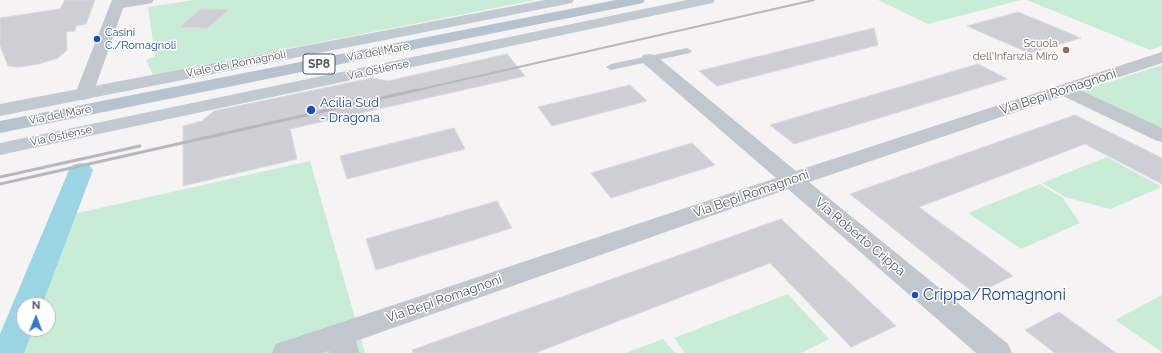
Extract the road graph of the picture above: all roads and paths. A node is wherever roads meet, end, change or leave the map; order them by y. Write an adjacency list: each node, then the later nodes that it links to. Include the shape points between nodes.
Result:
1 (147, 0): 5 (street)
2 (567, 0): 11 (main road, Viale dei Romagnoli)
3 (638, 0): 13 (main road, Via del Mare / SP8)
4 (708, 0): 15 (main road, Via Ostiense)
5 (119, 2): 11 (street)
6 (687, 51): 8 (lane)
7 (1162, 57): 10 (street, Via Bepi Romagnoni)
8 (649, 59): 9 (lane); 16 (street, Via Roberto Crippa)
9 (611, 67)
10 (1065, 90): 14 (street); 16 (street, Via Bepi Romagnoni)
11 (84, 94): 12 (main road, Viale dei Romagnoli)
12 (0, 110)
13 (0, 127)
14 (1162, 136)
15 (0, 149)
16 (792, 180): 17 (street, Via Bepi Romagnoni); 19 (street, Via Roberto Crippa)
17 (342, 344): 18 (street, Via Bepi Romagnoni)
18 (287, 353)
19 (997, 353)

